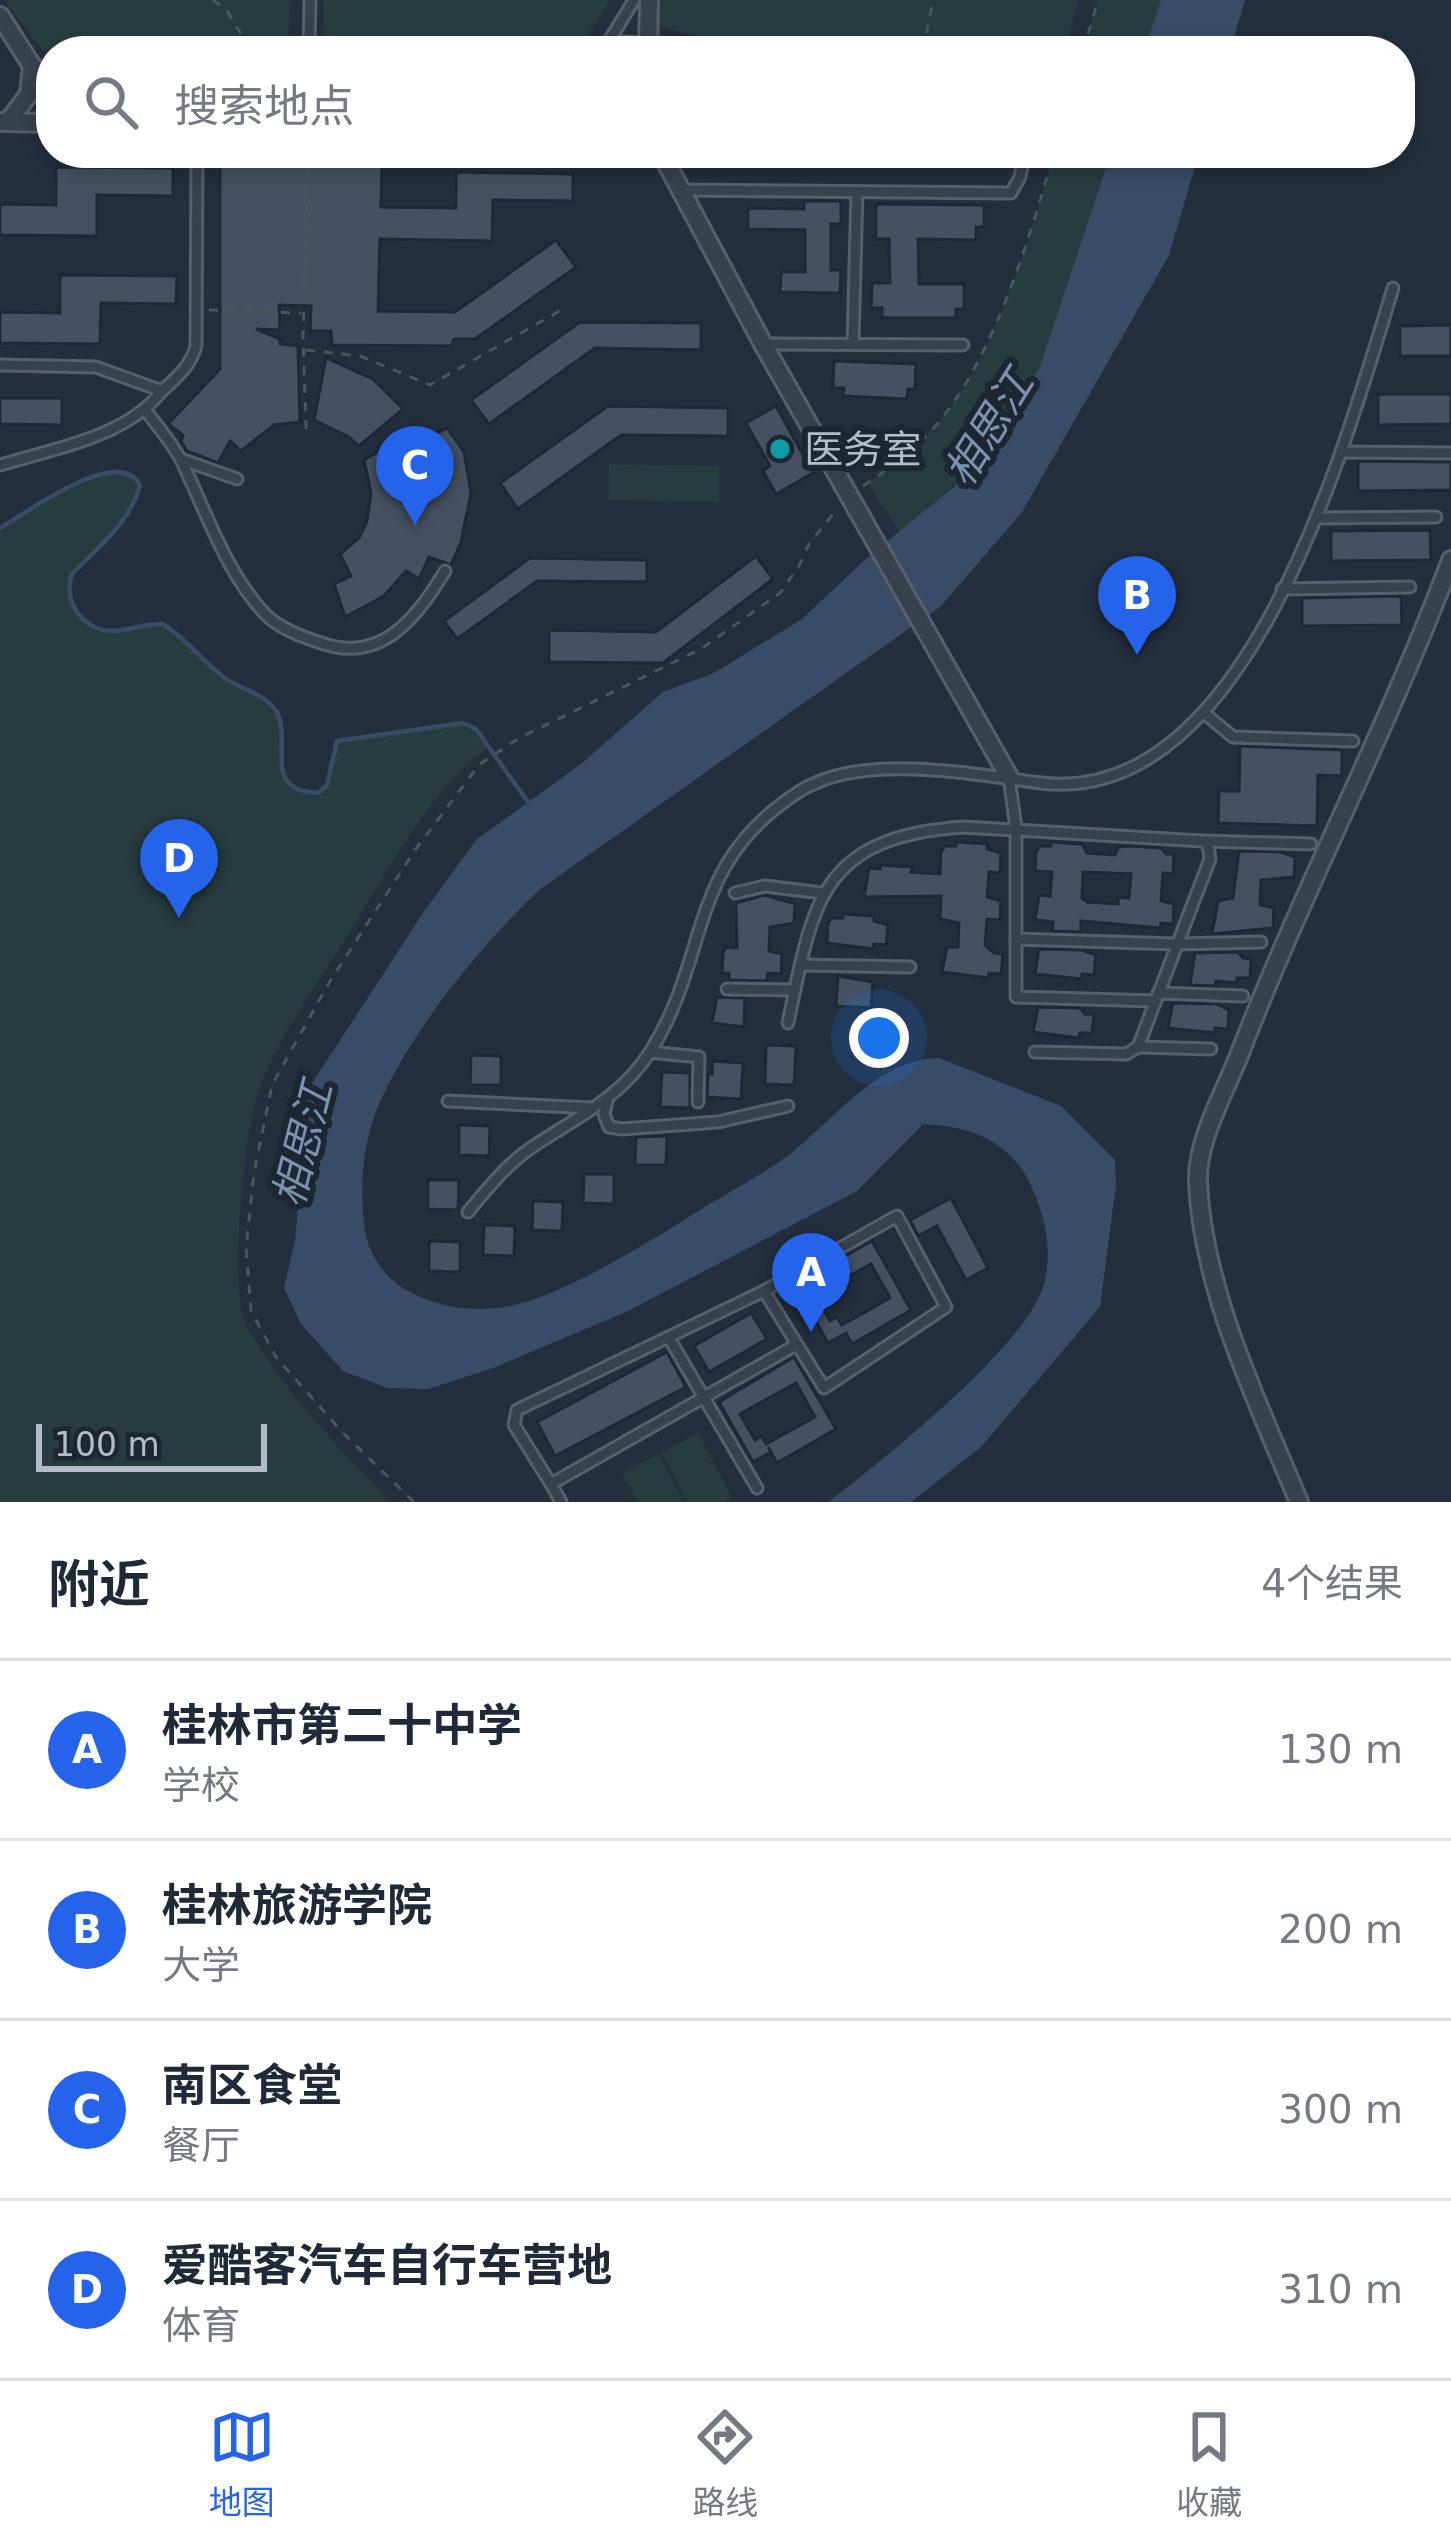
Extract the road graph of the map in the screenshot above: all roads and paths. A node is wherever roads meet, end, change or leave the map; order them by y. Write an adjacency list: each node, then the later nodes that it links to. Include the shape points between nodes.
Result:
1 (213, 0): 9 (path)
2 (310, 0): 10 (lane)
3 (634, 0): 11 (lane)
4 (649, 0): 12 (street)
5 (933, 0): 13 (path)
6 (1098, 0): 14 (path)
7 (0, 16): 8 (street)
8 (7, 33): 15 (street)
9 (242, 36)
10 (309, 36)
11 (612, 36)
12 (648, 36)
13 (926, 36)
14 (1087, 36)
15 (32, 66): 16 (street); 17 (street, via 29,94)
16 (36, 69)
17 (4, 122): 18 (street)
18 (36, 123)
19 (197, 168): 27 (lane)
20 (308, 168): 29 (path)
21 (668, 168): 24 (street)
22 (1022, 168): 25 (lane, via 1011,193)
23 (1050, 168): 43 (path, via 977,368 932,430)
24 (678, 190): 25 (lane); 30 (street)
25 (857, 192): 31 (lane)
26 (1393, 288): 38 (lane)
27 (195, 309): 29 (path); 35 (lane, via 193,359)
28 (562, 309): 33 (path, via 430,385 360,356)
29 (304, 313): 33 (path)
30 (763, 344): 31 (lane); 44 (street)
31 (853, 344): 32 (lane)
32 (963, 345)
33 (306, 350): 37 (path)
34 (0, 365): 35 (lane, via 96,367)
35 (163, 391): 36 (lane)
36 (146, 411): 40 (lane); 41 (lane)
37 (306, 430)
38 (1342, 452): 39 (lane); 45 (lane)
39 (1451, 453)
40 (181, 459): 42 (lane); 48 (lane, via 209,525 262,609 304,637 343,649 375,646 419,609)
41 (0, 465)
42 (237, 479)
43 (867, 483)
44 (849, 496): 53 (street); 85 (path, via 780,593 701,649 487,758 462,782 330,981 272,1085 245,1247 251,1311 264,1339 342,1432)
45 (1316, 518): 46 (lane); 50 (lane)
46 (1436, 518)
47 (1451, 560): 87 (street, via 1258,1005 1198,1178 1205,1238 1237,1353)
48 (445, 571)
49 (1410, 587): 50 (lane)
50 (1282, 589): 51 (lane)
51 (1204, 713): 52 (lane, via 1233,737); 53 (lane, via 1132,769 1064,784)
52 (1353, 741)
53 (1009, 777): 54 (lane); 71 (lane, via 856,772 819,781 772,810 714,881)
54 (1016, 828): 55 (lane); 58 (lane, via 942,828 898,838 857,857); 59 (lane)
55 (1202, 841): 56 (lane); 61 (lane, via 1210,859)
56 (1311, 844)
57 (735, 892): 58 (lane, via 765,886)
58 (822, 893): 62 (lane)
59 (1016, 939): 61 (lane); 67 (lane, via 1016,997)
60 (1261, 942): 61 (lane)
61 (1176, 944): 67 (lane)
62 (800, 965): 63 (lane); 65 (lane)
63 (910, 967)
64 (727, 989): 65 (lane)
65 (795, 990): 68 (lane)
66 (1244, 996): 67 (lane)
67 (1156, 997): 69 (lane)
68 (788, 1023)
69 (1138, 1047): 70 (lane); 72 (lane, via 1126,1054)
70 (1210, 1049)
71 (650, 1052): 74 (lane); 75 (lane, via 698,1057)
72 (1035, 1052)
73 (448, 1101): 77 (lane)
74 (608, 1101): 76 (lane, via 606,1122 622,1129 718,1122); 77 (lane)
75 (698, 1102)
76 (788, 1106)
77 (596, 1108): 78 (lane, via 512,1162)
78 (468, 1212)
79 (764, 1292): 80 (lane); 81 (lane); 81 (lane, via 897,1216 946,1307 824,1388)
80 (669, 1338): 82 (lane); 83 (lane, via 517,1410 514,1425)
81 (796, 1345): 82 (lane)
82 (704, 1397): 83 (lane); 84 (lane)
83 (551, 1484): 86 (lane)
84 (757, 1488)
85 (414, 1502)
86 (561, 1502)
87 (1299, 1502)

